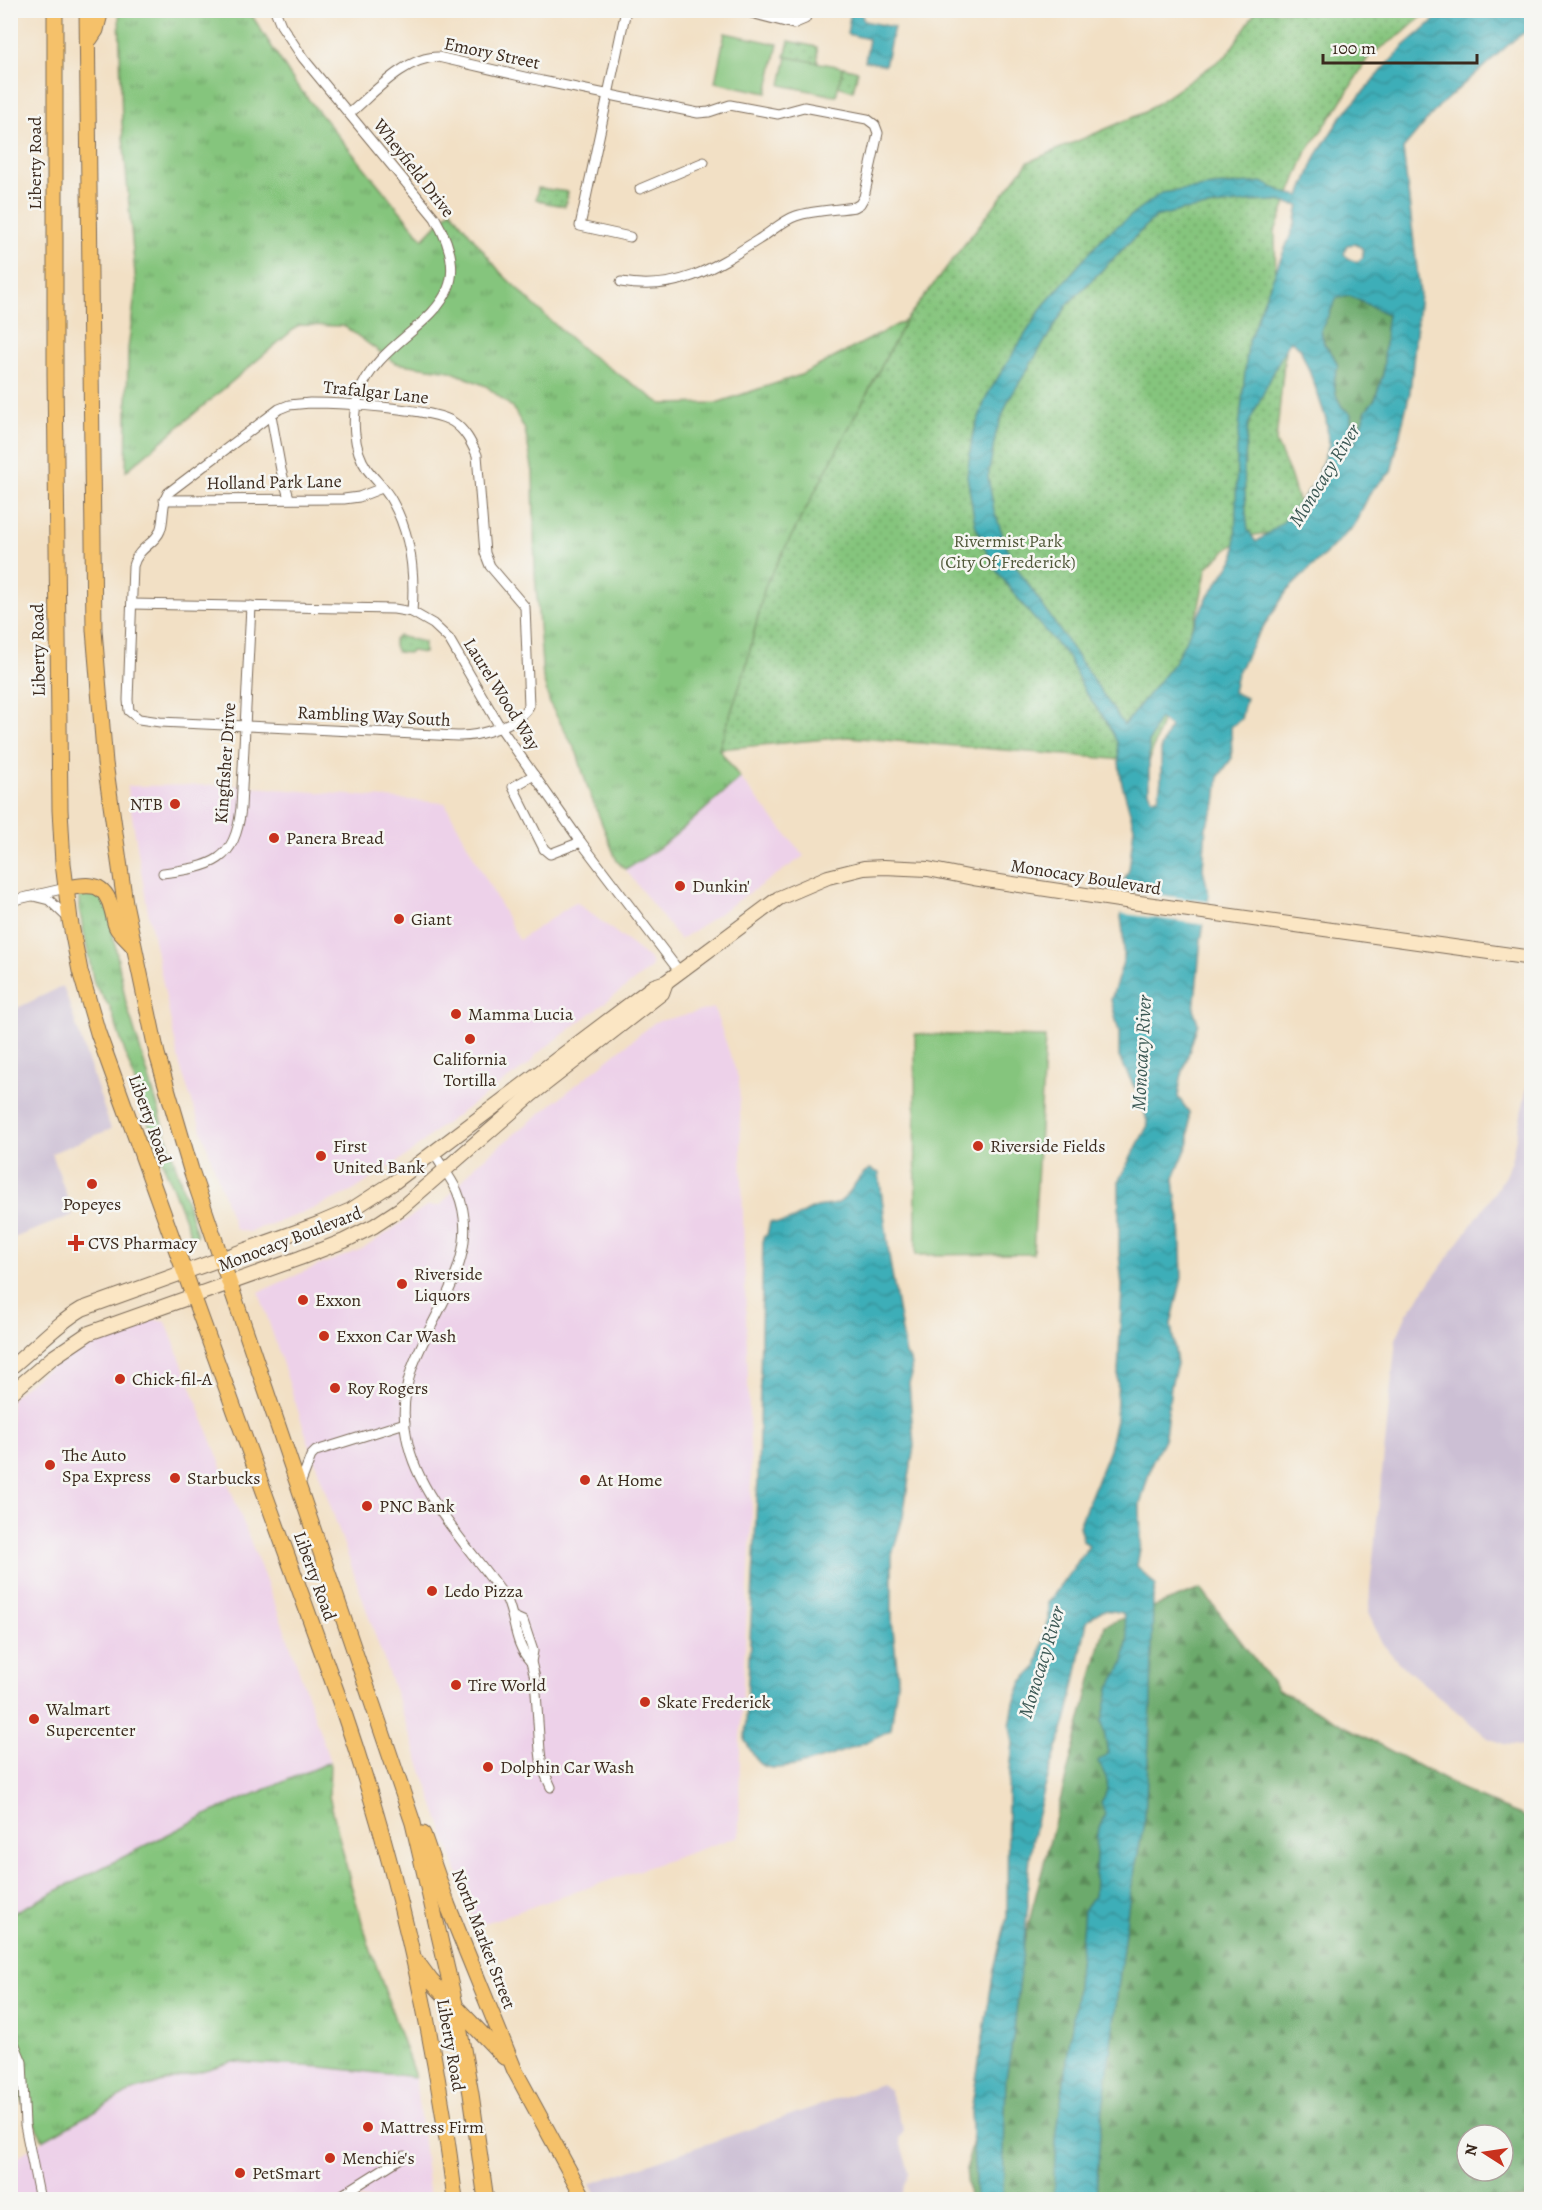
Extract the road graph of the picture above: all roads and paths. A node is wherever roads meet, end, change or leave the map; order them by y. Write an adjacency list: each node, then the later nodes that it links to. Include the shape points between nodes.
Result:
1 (55, 10): 32 (main road, Liberty Road, via 58,783)
2 (87, 10): 10 (main road, Liberty Road)
3 (101, 10): 10 (main road)
4 (275, 10): 12 (street, Wheyfield Drive, via 303,58)
5 (626, 10): 11 (street)
6 (741, 10): 9 (street)
7 (778, 10): 9 (street)
8 (809, 10): 9 (street, via 799,23)
9 (788, 23)
10 (87, 44): 36 (main road, Liberty Road, via 94,630 115,843)
11 (608, 95): 12 (street, Emory Street, via 427,57 410,64); 15 (street, via 580,226); 18 (street, Emory Street, via 698,113 730,105 778,114 804,107 867,119 878,133 864,197 855,207 795,216 729,258 673,283)
12 (350, 113): 19 (street, Wheyfield Drive, via 435,218 444,234 452,267 444,298 435,312 372,370)
13 (704, 162): 14 (street)
14 (640, 189)
15 (630, 237)
16 (10, 263): 17 (street)
17 (10, 272)
18 (621, 282)
19 (357, 405): 20 (street, Trafalgar Lane, via 289,405); 21 (street, Wheyfield Drive, via 354,423 359,454); 28 (street, Trafalgar Lane, via 451,420 477,455 485,553 490,566 525,607 529,706)
20 (271, 415): 22 (street); 23 (street, Trafalgar Lane)
21 (382, 488): 22 (street, Holland Park Lane, via 359,497); 26 (street, Wheyfield Drive, via 399,515 410,553)
22 (289, 498): 23 (street, Holland Park Lane)
23 (164, 500): 24 (street, via 159,533 135,559)
24 (132, 604): 25 (street, Laurel Wood Way); 27 (street, Rambling Way South, via 129,711 148,721)
25 (251, 606): 26 (street, Laurel Wood Way); 27 (street, Kingfisher Drive)
26 (412, 612): 28 (street, Laurel Wood Way, via 449,639)
27 (245, 726): 28 (street, Rambling Way South, via 467,736); 31 (street, Kingfisher Drive, via 241,808 235,838 209,864)
28 (500, 727): 29 (street, Laurel Wood Way)
29 (534, 775): 30 (street, Laurel Wood Way); 30 (street, via 513,788 544,849 550,854)
30 (581, 842): 38 (street, Laurel Wood Way)
31 (163, 873)
32 (66, 888): 33 (street); 35 (main road, Liberty Road); 36 (main road, via 91,885 106,893 117,927)
33 (30, 895): 34 (street); 35 (street, via 49,900)
34 (10, 901)
35 (70, 920): 43 (main road, Liberty Road, via 98,1034)
36 (133, 946): 42 (main road, Liberty Road, via 162,1073)
37 (1532, 958): 38 (main road, Monocacy Boulevard, via 902,867 864,868 803,886 772,903)
38 (679, 971): 39 (main road, Monocacy Boulevard)
39 (666, 982): 40 (main road, Monocacy Boulevard, via 654,986); 41 (main road, Monocacy Boulevard, via 662,993 531,1095)
40 (433, 1152): 41 (street); 42 (main road, Monocacy Boulevard, via 351,1210)
41 (444, 1171): 44 (main road, Monocacy Boulevard, via 400,1209 359,1234); 48 (street, via 460,1203 461,1257 451,1290 411,1371 404,1403)
42 (220, 1259): 43 (main road, Monocacy Boulevard); 44 (main road, Liberty Road)
43 (185, 1271): 45 (main road, Liberty Road); 46 (main road, Monocacy Boulevard, via 82,1309 63,1320)
44 (229, 1283): 45 (main road, Monocacy Boulevard); 49 (main road, Liberty Road)
45 (193, 1295): 47 (main road, Monocacy Boulevard, via 89,1333); 52 (main road, Liberty Road, via 359,1757)
46 (10, 1368)
47 (10, 1394)
48 (405, 1423): 49 (street, via 316,1451 310,1456); 50 (street, via 421,1481 507,1600 514,1617 522,1653 531,1662 535,1678 542,1767)
49 (299, 1489): 51 (main road, Liberty Road)
50 (551, 1787)
51 (413, 1823): 53 (main road, Liberty Road); 56 (main road, North Market Street, via 424,1835 448,1906)
52 (415, 1959): 53 (main road, North Market Street, via 431,1982); 60 (main road, Liberty Road, via 444,2116)
53 (455, 2004): 56 (main road, North Market Street); 61 (main road, Liberty Road)
54 (10, 2033): 55 (street)
55 (15, 2058): 58 (street)
56 (515, 2071): 62 (main road, North Market Street)
57 (404, 2156): 59 (street)
58 (40, 2199)
59 (334, 2199)
60 (454, 2199)
61 (486, 2199)
62 (585, 2199)

